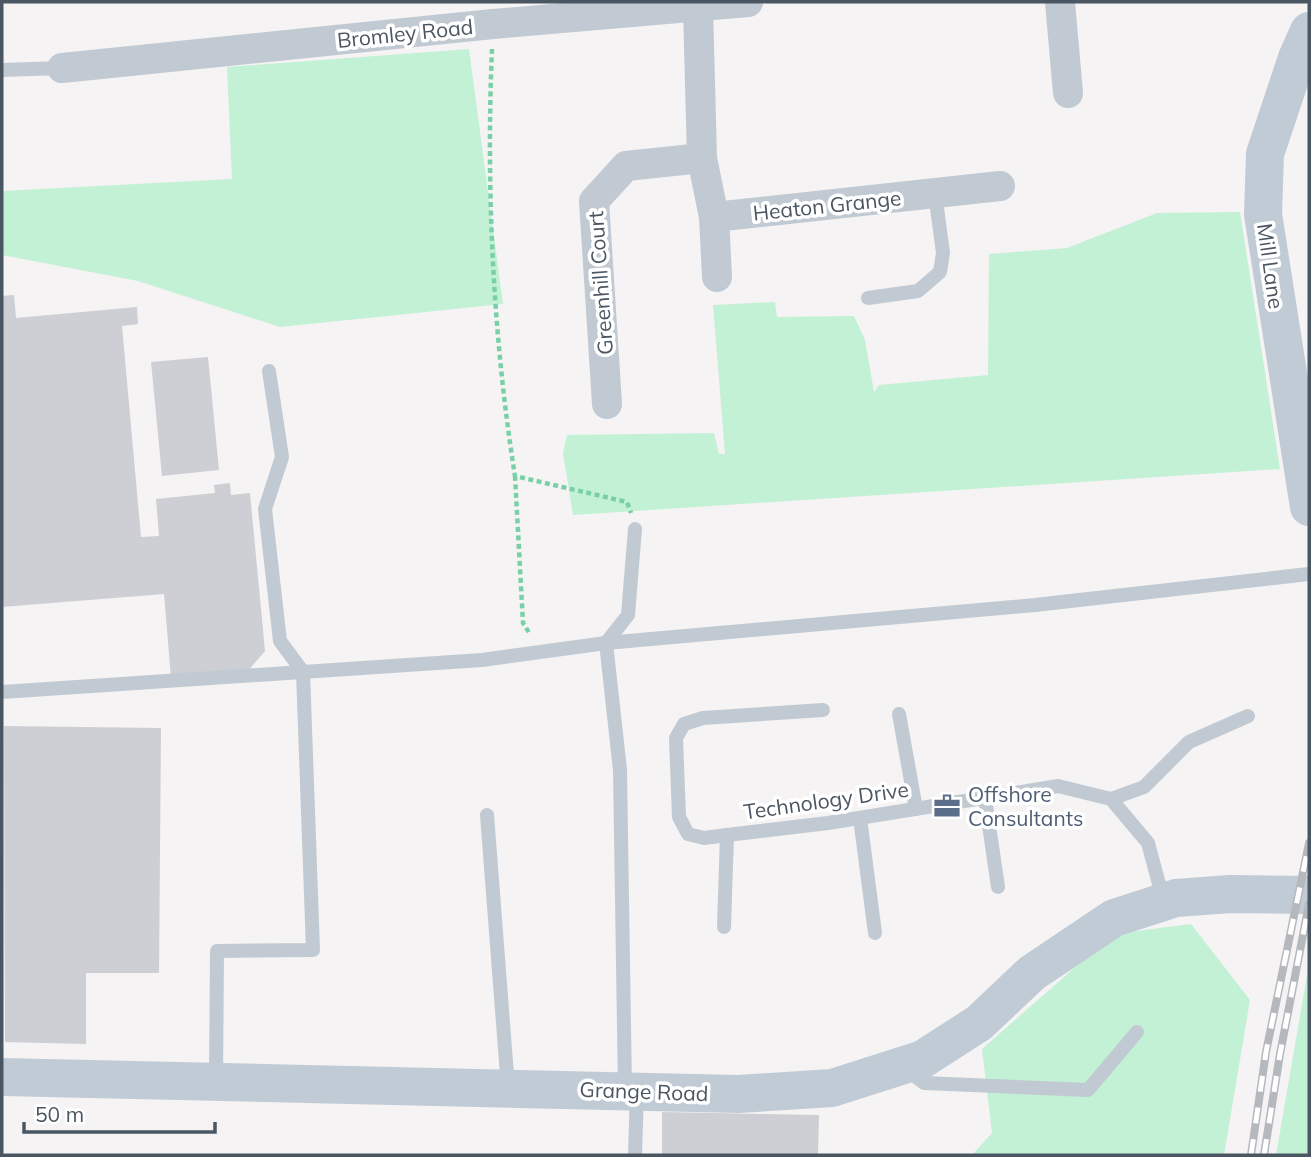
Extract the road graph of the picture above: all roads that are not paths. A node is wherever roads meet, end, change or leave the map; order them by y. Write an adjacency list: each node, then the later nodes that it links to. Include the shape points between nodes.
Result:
1 (748, 2): 3 (street, Bromley Road)
2 (1060, 2): 7 (street)
3 (698, 8): 5 (street, Bromley Road); 8 (street)
4 (1309, 31): 16 (main road, Mill Lane, via 1265,154 1263,214)
5 (62, 68): 6 (lane)
6 (2, 70)
7 (1068, 93)
8 (702, 158): 11 (street); 15 (street, Greenhill Court, via 626,166 594,201)
9 (1000, 186): 10 (street, Heaton Grange)
10 (935, 193): 11 (street, Heaton Grange); 13 (lane, via 943,253 940,272 918,291)
11 (713, 217): 12 (street)
12 (717, 277)
13 (867, 298)
14 (269, 371): 20 (lane, via 282,457 265,509 266,522 280,641)
15 (600, 409)
16 (1309, 507)
17 (635, 529): 19 (lane, via 628,615)
18 (1309, 574): 19 (lane, via 1035,605)
19 (606, 643): 20 (lane, via 482,660); 43 (lane, via 620,770)
20 (303, 672): 21 (lane); 41 (lane, via 313,950 217,951)
21 (2, 692)
22 (823, 710): 30 (lane, via 703,718 684,724 676,738 679,817 688,834 704,838)
23 (899, 714): 27 (lane)
24 (1248, 716): 26 (lane, via 1189,742 1144,787)
25 (985, 798): 26 (lane, Technology Drive, via 1058,786); 27 (lane, Technology Drive); 31 (lane)
26 (1111, 799): 34 (lane, via 1148,843)
27 (916, 809): 29 (lane, Technology Drive)
28 (487, 815): 42 (lane)
29 (860, 818): 30 (lane, Technology Drive); 37 (lane)
30 (727, 835): 36 (lane, Technology Drive)
31 (998, 887)
32 (1230, 894): 33 (main road, Grange Road); 34 (main road, Grange Road); 35 (main road, Grange Road, via 1274,912)
33 (1309, 895)
34 (1163, 902): 39 (main road, Grange Road, via 1114,918 1032,973 979,1023 923,1059)
35 (1309, 919)
36 (724, 927)
37 (875, 933)
38 (1137, 1032): 39 (lane, via 1088,1090 924,1083)
39 (902, 1066): 43 (main road, Grange Road, via 832,1088 738,1094)
40 (2, 1077): 41 (main road, Grange Road)
41 (216, 1082): 42 (main road, Grange Road)
42 (508, 1089): 43 (main road, Grange Road)
43 (631, 1090): 44 (lane)
44 (635, 1155)

